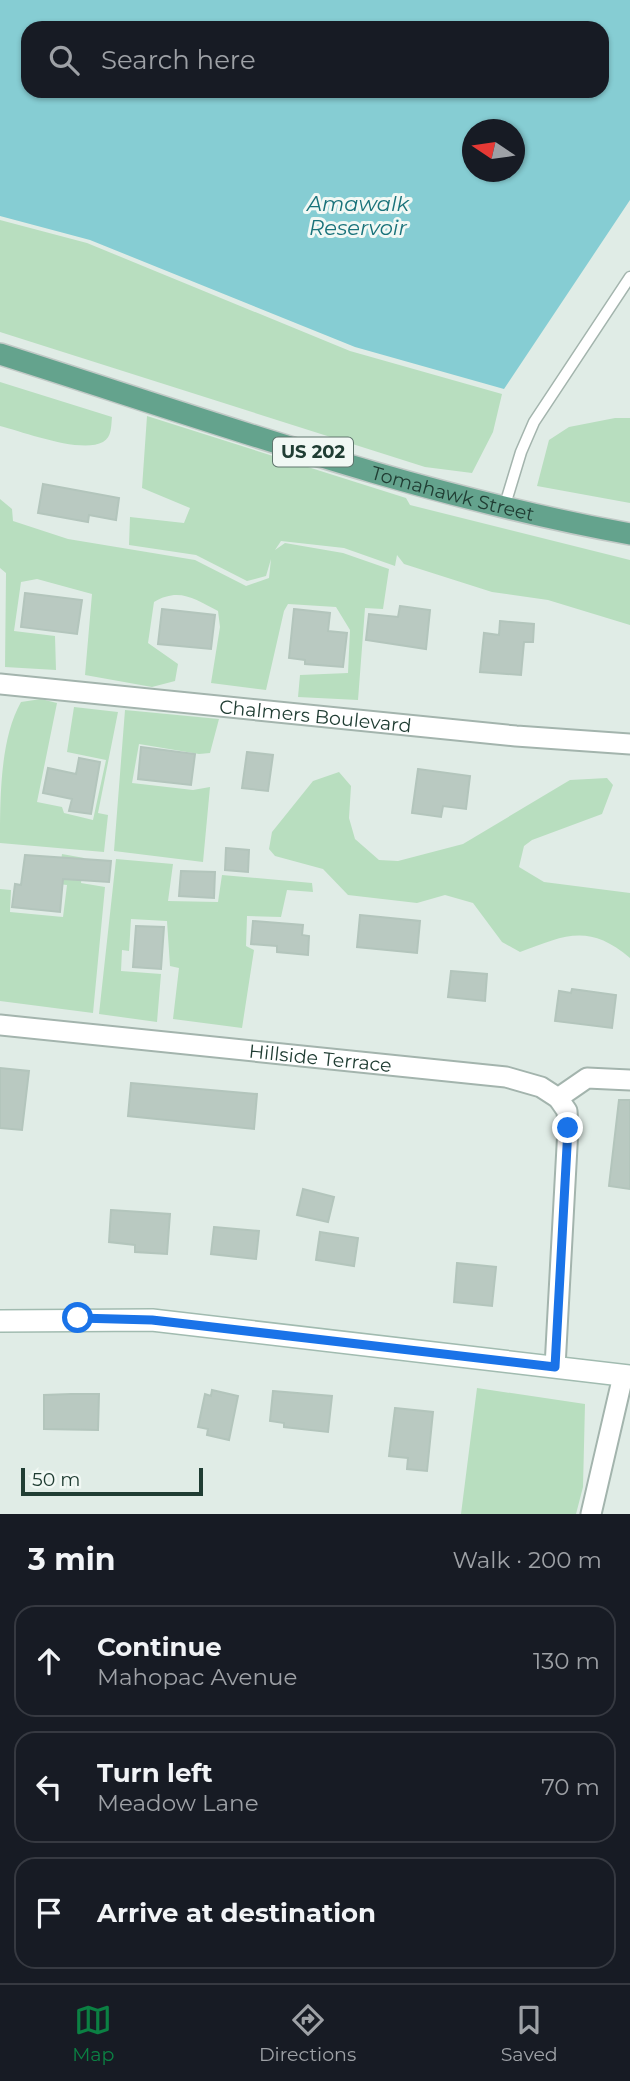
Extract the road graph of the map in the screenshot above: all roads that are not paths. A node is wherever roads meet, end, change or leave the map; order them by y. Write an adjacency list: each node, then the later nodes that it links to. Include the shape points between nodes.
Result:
1 (630, 277): 3 (lane, via 534,422)
2 (0, 354): 3 (main road, Tomahawk Street / US 202)
3 (504, 509): 4 (main road, Tomahawk Street / US 202)
4 (630, 534)
5 (0, 684): 6 (street, Chalmers Boulevard)
6 (630, 744)
7 (0, 1025): 9 (street, Hillside Terrace, via 506,1077 541,1087)
8 (630, 1080): 9 (street, via 587,1078)
9 (558, 1098): 11 (street, via 567,1111 568,1128)
10 (0, 1321): 11 (street, via 152,1320)
11 (555, 1367): 12 (street)
12 (627, 1376): 13 (street)
13 (592, 1514)

